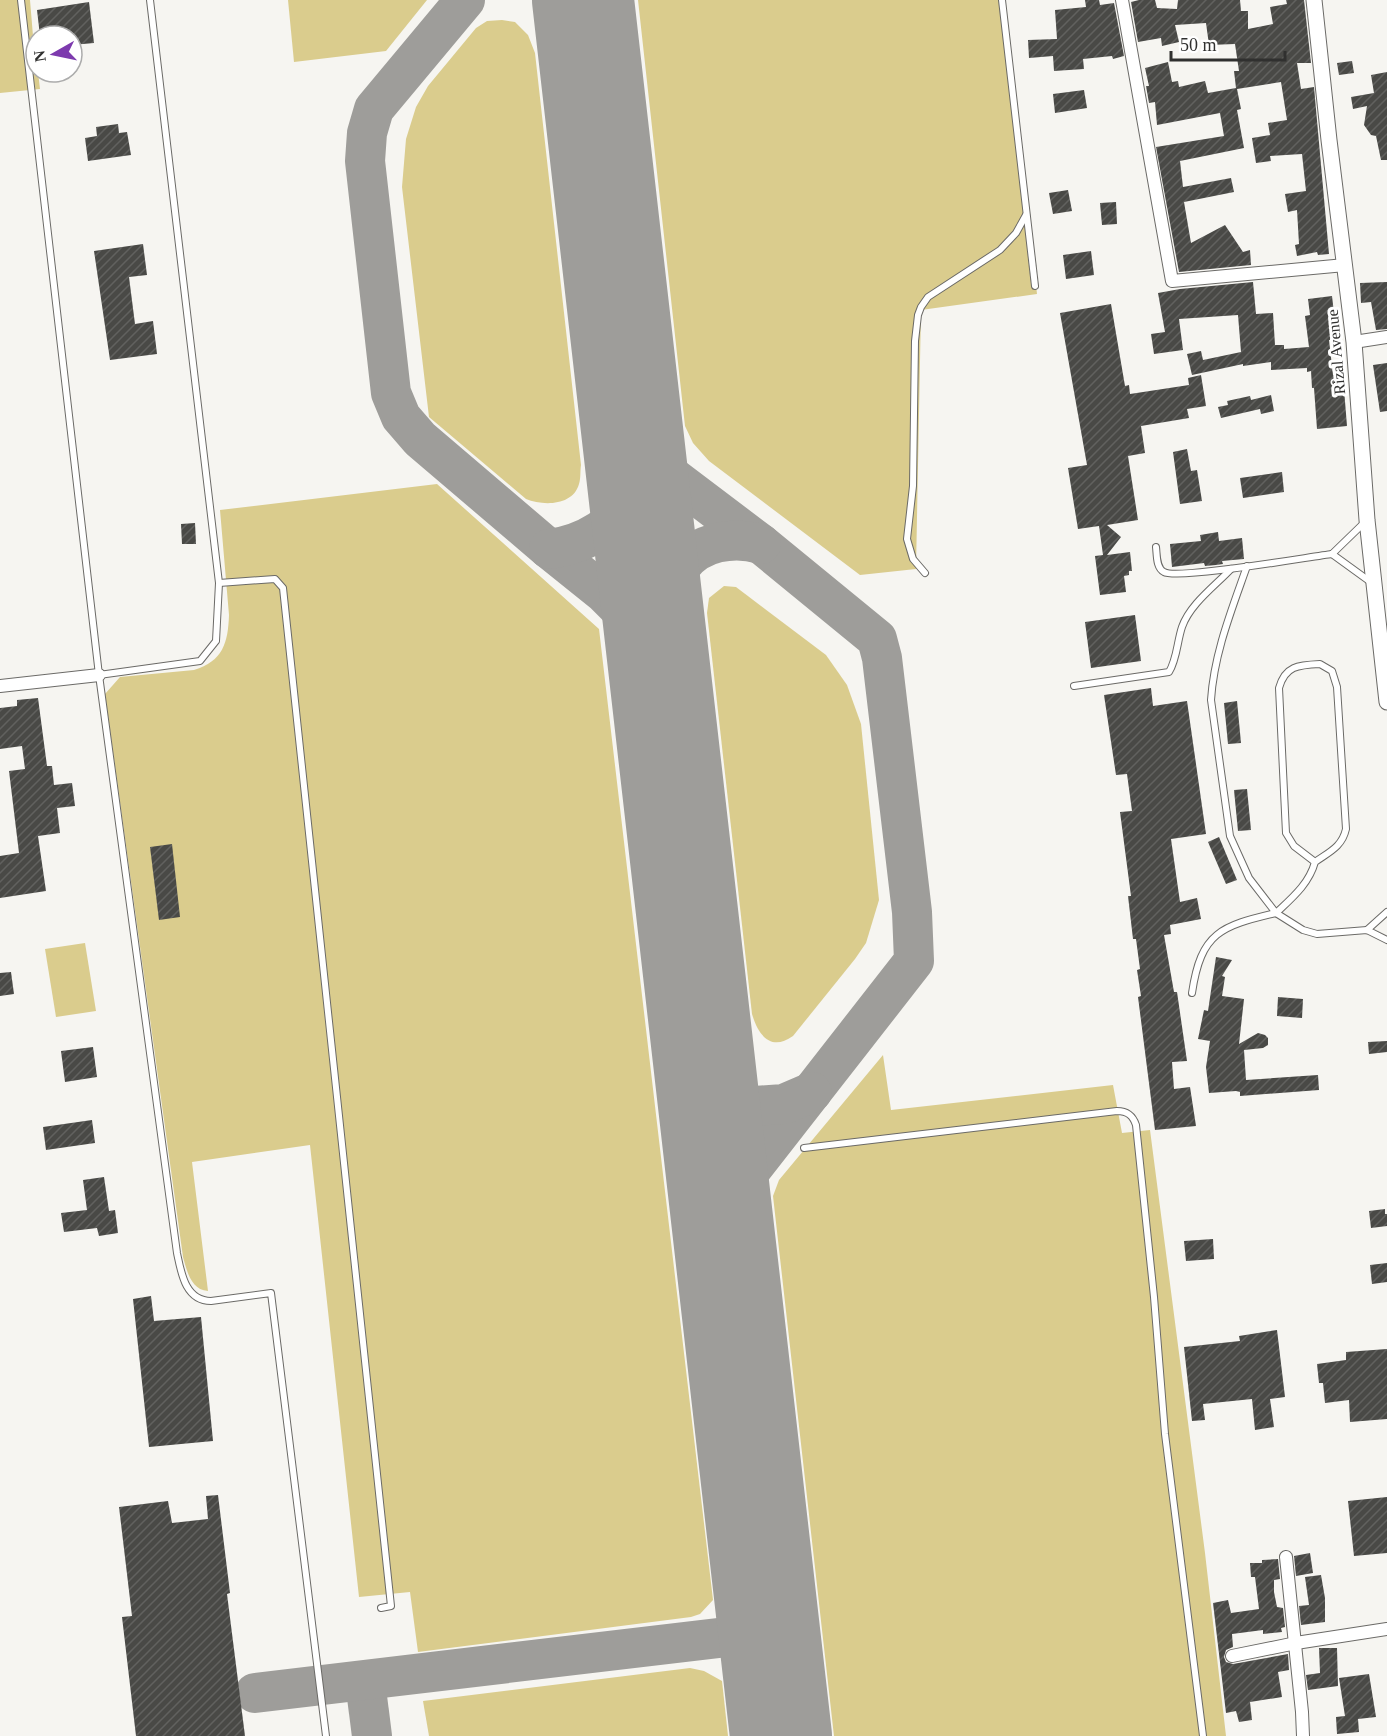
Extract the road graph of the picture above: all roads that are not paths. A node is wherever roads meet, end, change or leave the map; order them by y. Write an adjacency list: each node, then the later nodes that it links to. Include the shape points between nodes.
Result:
1 (21, 0): 19 (lane)
2 (150, 0): 17 (lane)
3 (1002, 0): 6 (lane)
4 (1122, 0): 7 (street, via 1172,281)
5 (1314, 0): 7 (street, Rizal Avenue)
6 (1026, 215): 8 (lane); 16 (lane, via 1000,250 928,297 918,315 913,486 907,539 913,559)
7 (1346, 265): 10 (street, Rizal Avenue)
8 (1035, 286)
9 (1387, 337): 10 (street)
10 (1354, 342): 11 (street, Rizal Avenue)
11 (1367, 520): 13 (lane); 18 (street, Rizal Avenue)
12 (1156, 547): 15 (lane, via 1159,567 1167,574)
13 (1332, 554): 14 (lane); 18 (lane)
14 (1247, 566): 15 (lane); 25 (lane, via 1216,661 1211,699 1230,836 1250,878)
15 (1231, 569): 21 (lane, via 1182,625 1169,672)
16 (925, 573)
17 (219, 583): 19 (lane, via 216,641 200,661); 31 (lane, via 275,579 283,588 391,1606)
18 (1375, 585): 22 (street, Rizal Avenue)
19 (99, 675): 20 (street); 35 (lane, via 180,1270 191,1292 204,1301 271,1293)
20 (0, 686)
21 (1074, 686)
22 (1387, 702)
23 (1315, 862): 23 (lane, via 1338,846 1346,829 1337,687 1332,671 1320,664 1290,669 1283,675 1279,688 1286,833 1294,846); 25 (lane, via 1301,889)
24 (1387, 912): 26 (lane)
25 (1276, 913): 26 (lane, via 1317,934); 28 (lane, via 1229,926 1217,935 1196,966)
26 (1367, 930): 27 (lane)
27 (1387, 939)
28 (1192, 993)
29 (804, 1148): 36 (lane, via 1117,1111 1134,1119 1165,1434)
30 (1287, 1557): 33 (street)
31 (381, 1608)
32 (1387, 1629): 33 (street)
33 (1296, 1643): 34 (street); 37 (street)
34 (1232, 1656)
35 (326, 1736)
36 (1203, 1736)
37 (1303, 1736)

